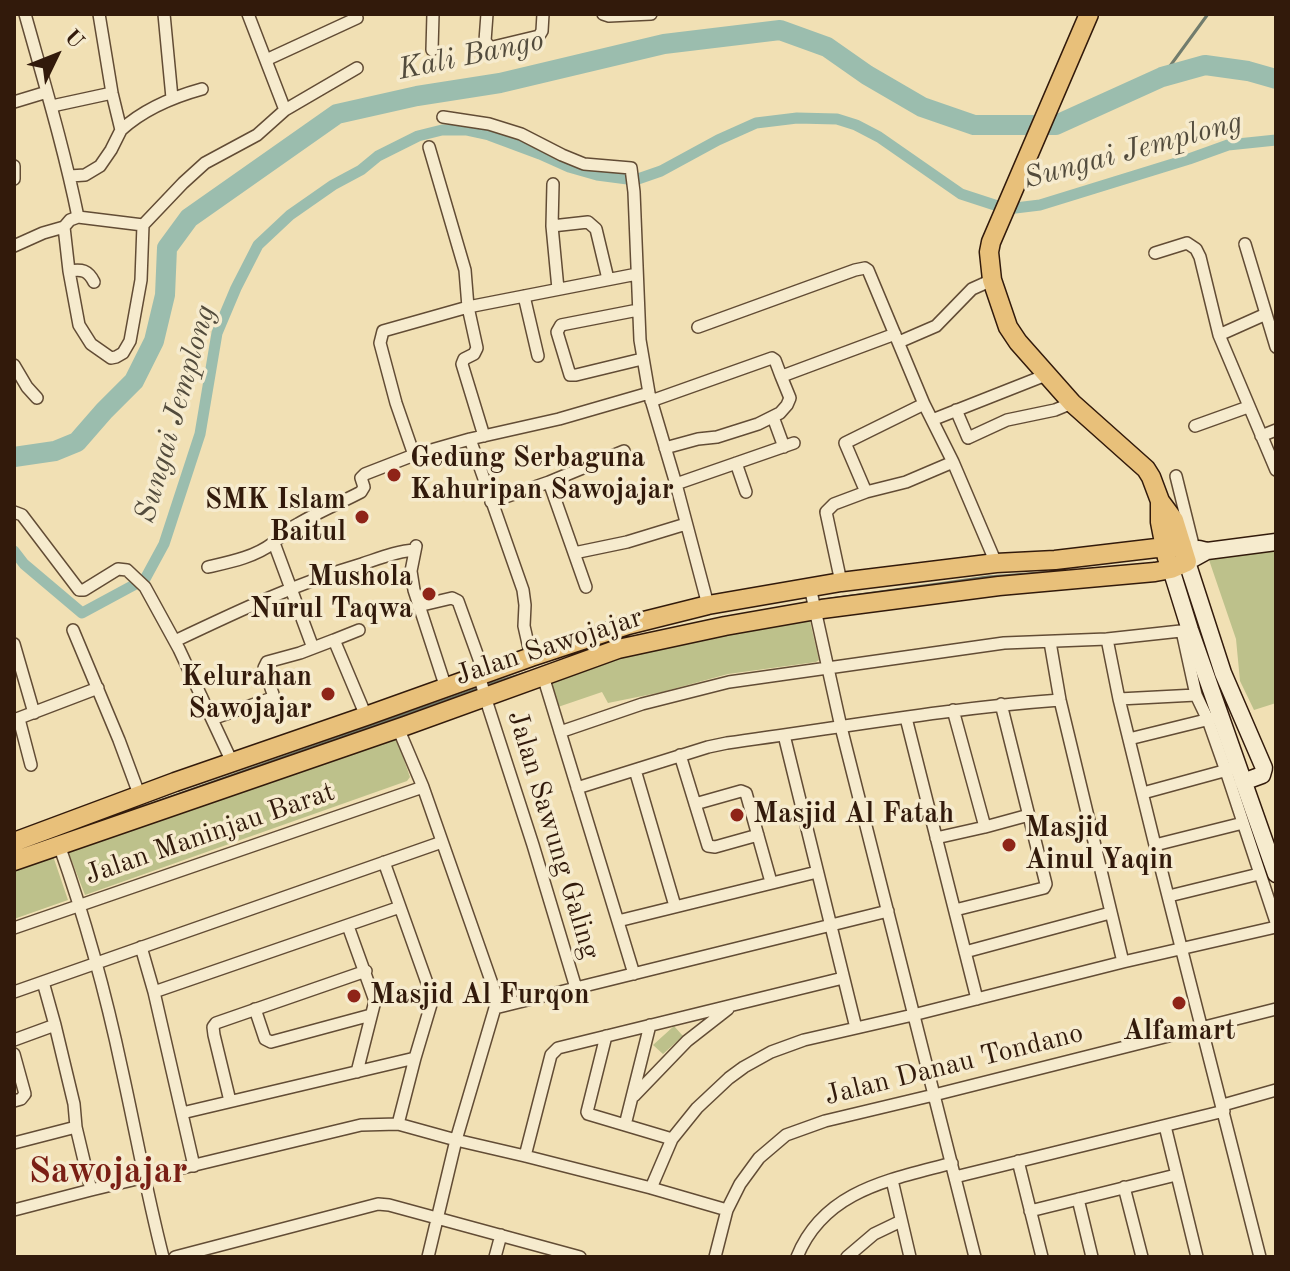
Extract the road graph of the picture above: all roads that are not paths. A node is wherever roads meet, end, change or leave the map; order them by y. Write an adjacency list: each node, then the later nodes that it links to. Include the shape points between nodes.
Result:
1 (25, 14): 16 (street)
2 (99, 14): 17 (street)
3 (164, 14): 18 (street)
4 (248, 14): 13 (street)
5 (433, 14): 12 (street)
6 (487, 14): 7 (street, via 485,41 493,47 539,36)
7 (543, 14)
8 (603, 14): 9 (street)
9 (651, 14)
10 (1089, 14): 39 (main road, via 989,252)
11 (357, 18): 13 (street)
12 (432, 50)
13 (266, 60): 21 (street)
14 (357, 68): 21 (street)
15 (202, 89): 18 (street)
16 (47, 92): 19 (street); 20 (street)
17 (112, 93): 20 (street); 23 (street)
18 (172, 98): 23 (street)
19 (14, 102)
20 (52, 106): 26 (street)
21 (285, 110): 30 (street, via 257,135 193,173)
22 (443, 117): 37 (street, via 521,134 584,164 631,168)
23 (121, 130): 26 (street, via 100,166)
24 (429, 147): 43 (street, via 465,270)
25 (14, 166): 27 (street)
26 (70, 176): 29 (street)
27 (14, 179)
28 (553, 184): 31 (street)
29 (78, 217): 30 (street); 32 (street)
30 (143, 225): 36 (street, via 141,280 123,353 106,356 84,335)
31 (552, 226): 38 (street, via 592,224); 41 (street)
32 (64, 227): 34 (street); 36 (street)
33 (1245, 244): 45 (street)
34 (14, 246)
35 (1155, 253): 47 (street, via 1187,243 1196,249)
36 (69, 271): 40 (street, via 85,270)
37 (637, 274): 38 (street); 44 (street)
38 (608, 279): 41 (street)
39 (992, 280): 48 (street, via 972,289 936,326); 53 (main road, via 1008,327)
40 (94, 282)
41 (558, 289): 42 (street)
42 (524, 296): 43 (street); 50 (street)
43 (468, 307): 65 (street, via 477,348 462,364); 70 (street, via 389,327 381,336)
44 (638, 310): 51 (street); 51 (street, via 561,325 557,332 570,375)
45 (1266, 314): 47 (street); 49 (street)
46 (698, 327): 48 (street, via 865,268)
47 (1219, 335): 59 (street)
48 (897, 338): 54 (street); 58 (street)
49 (1276, 347)
50 (538, 356)
51 (642, 359): 55 (street)
52 (14, 365): 56 (street)
53 (1046, 375): 57 (main road); 60 (street)
54 (781, 376): 55 (street, via 772,358); 61 (street, via 790,398)
55 (650, 397): 65 (street); 68 (street)
56 (37, 398)
57 (1072, 403): 60 (street, via 1007,420 968,438); 85 (main road, via 1141,463 1174,520)
58 (924, 404): 62 (street); 78 (street, via 845,443)
59 (1248, 407): 63 (street); 66 (street)
60 (956, 410): 62 (street)
61 (773, 417): 68 (street); 72 (street, via 789,445)
62 (932, 420): 71 (street)
63 (1195, 426)
64 (1276, 430): 66 (street)
65 (484, 436): 67 (street)
66 (1261, 436): 73 (street)
67 (470, 439): 70 (street); 79 (street)
68 (665, 448): 76 (street)
69 (624, 451): 75 (street)
70 (414, 455): 83 (street, via 365,474 363,491 287,530)
71 (953, 462): 78 (street); 86 (street)
72 (736, 463): 76 (street); 77 (street)
73 (1276, 470)
74 (1176, 476): 85 (street)
75 (549, 482): 79 (street); 84 (street)
76 (676, 484): 81 (street)
77 (746, 492)
78 (866, 492): 88 (street, via 826,512)
79 (491, 502): 103 (street, via 523,590)
80 (14, 512): 99 (street, via 22,515 79,590 118,569 134,575)
81 (686, 524): 84 (street); 92 (street)
82 (1276, 542): 85 (street)
83 (274, 543): 87 (street); 90 (street)
84 (574, 553): 89 (street)
85 (1186, 554): 86 (main road, Jalan Sawojajar); 91 (main road, Jalan Sawojajar, via 999,586); 96 (street); 107 (street)
86 (996, 563): 88 (main road, Jalan Sawojajar)
87 (208, 567)
88 (841, 582): 91 (main road, Jalan Sawojajar)
89 (586, 587)
90 (290, 588): 93 (street, via 416,548 411,571); 99 (street); 102 (street)
91 (812, 600): 92 (main road, Jalan Sawojajar); 104 (main road, Jalan Sawojajar, via 715,628); 105 (street)
92 (708, 605): 104 (main road, Jalan Sawojajar, via 628,625)
93 (418, 606): 108 (street, Jalan Sawung Galing, via 458,601); 110 (street)
94 (73, 630): 109 (street)
95 (359, 630): 98 (street)
96 (1186, 630): 97 (street); 107 (street); 111 (street)
97 (1107, 639): 100 (street); 112 (street)
98 (334, 640): 102 (street); 117 (street)
99 (175, 641): 122 (street)
100 (1050, 642): 105 (street, via 1004,643); 113 (street)
101 (14, 644): 116 (street)
102 (313, 648): 122 (street, via 264,665 274,696 270,700)
103 (531, 657): 104 (main road, Jalan Sawojajar); 108 (main road, Jalan Sawojajar)
104 (562, 659): 106 (main road, Jalan Sawojajar)
105 (827, 667): 123 (street); 124 (street, via 729,682)
106 (543, 676): 108 (main road, Jalan Sawojajar); 124 (street)
107 (1215, 676): 120 (street); 131 (street, via 1264,768 1262,775)
108 (484, 687): 110 (main road, Jalan Sawojajar); 118 (main road, Jalan Sawojajar); 173 (street, Jalan Sawung Galing)
109 (98, 688): 116 (street); 136 (street)
110 (446, 688): 118 (main road, Jalan Sawojajar)
111 (1196, 695): 112 (street); 120 (street)
112 (1119, 699): 126 (street)
113 (1060, 700): 114 (street); 158 (street)
114 (1001, 704): 115 (street); 138 (street)
115 (953, 710): 119 (street); 140 (street)
116 (34, 713): 121 (street)
117 (366, 716): 118 (main road, Jalan Sawojajar); 128 (main road, Jalan Sawojajar)
118 (400, 718): 132 (street); 134 (main road, Jalan Sawojajar)
119 (906, 718): 123 (street); 142 (street)
120 (1214, 718): 126 (street); 131 (street)
121 (17, 719): 129 (street)
122 (212, 719): 128 (street)
123 (841, 727): 125 (street); 157 (street)
124 (560, 732): 133 (street)
125 (784, 735): 127 (street); 149 (street)
126 (1129, 739): 135 (street)
127 (680, 755): 130 (street); 137 (street)
128 (232, 762): 134 (main road, Jalan Sawojajar)
129 (31, 765)
130 (635, 770): 133 (street); 154 (street)
131 (1238, 784): 135 (street); 139 (street); 150 (street)
132 (423, 787): 144 (street); 153 (street, Jalan Maninjau Barat)
133 (577, 788): 159 (street)
134 (178, 792): 136 (main road, Jalan Sawojajar); 145 (main road, Jalan Sawojajar)
135 (1143, 793): 146 (street)
136 (139, 794): 143 (main road, Jalan Sawojajar)
137 (695, 804): 141 (street, via 710,847); 141 (street, via 744,791)
138 (1029, 815): 140 (street); 156 (street, via 1044,888)
139 (1243, 823): 146 (street); 150 (street)
140 (985, 827): 142 (street)
141 (758, 835): 151 (street)
142 (936, 838): 156 (street)
143 (14, 842)
144 (442, 842): 148 (street); 178 (street, via 496,995)
145 (59, 845): 147 (main road, Jalan Sawojajar); 153 (street)
146 (1155, 845): 152 (street)
147 (14, 861)
148 (384, 862): 155 (street); 164 (street)
149 (817, 872): 151 (street); 160 (street)
150 (1267, 874): 152 (street); 161 (street)
151 (771, 882): 154 (street)
152 (1169, 896): 165 (street)
153 (80, 905): 163 (street, Jalan Maninjau Barat); 167 (street)
154 (675, 906): 159 (street)
155 (400, 907): 162 (street); 190 (street, via 431,994)
156 (955, 910): 166 (street)
157 (888, 911): 160 (street); 182 (street)
158 (1110, 913): 166 (street); 168 (street)
159 (618, 921): 170 (street)
160 (830, 925): 170 (street); 171 (street)
161 (1276, 925): 165 (street)
162 (348, 926): 169 (street); 175 (street)
163 (14, 928)
164 (141, 947): 167 (street); 175 (street)
165 (1182, 950): 168 (street); 186 (street)
166 (965, 952): 176 (street)
167 (96, 962): 172 (street); 212 (street)
168 (1123, 962): 176 (street)
169 (366, 971): 179 (street); 181 (street, via 375,1001)
170 (634, 974): 173 (street)
171 (843, 978): 177 (street); 185 (street)
172 (43, 982): 174 (street); 183 (street)
173 (576, 988): 178 (street)
174 (14, 992)
175 (154, 992): 198 (street)
176 (977, 999): 182 (street)
177 (731, 1006): 184 (street); 194 (street, via 687,1041)
178 (495, 1008): 204 (street)
179 (255, 1009): 181 (street, via 265,1039 271,1042); 196 (street, via 213,1027)
180 (1276, 1009): 186 (street, Jalan Danau Tondano)
181 (371, 1015): 191 (street)
182 (913, 1015): 185 (street); 193 (street)
183 (55, 1025): 188 (street); 202 (street)
184 (650, 1025): 187 (street); 194 (street)
185 (856, 1028): 203 (street, via 759,1057 716,1088)
186 (1202, 1028): 193 (street, Jalan Danau Tondano); 197 (street)
187 (606, 1036): 200 (street, via 587,1112); 206 (street, via 553,1052)
188 (14, 1040)
189 (14, 1054): 195 (street, via 25,1094)
190 (415, 1058): 191 (street); 199 (street)
191 (357, 1072): 196 (street)
192 (1276, 1091): 197 (street)
193 (934, 1095): 208 (street); 219 (street, Jalan Danau Tondano, via 786,1135 751,1167)
194 (634, 1096): 200 (street)
195 (14, 1101)
196 (230, 1101): 198 (street)
197 (1223, 1108): 201 (street); 238 (street)
198 (182, 1113): 209 (street)
199 (398, 1124): 204 (street); 209 (street, via 361,1125)
200 (625, 1125): 203 (street)
201 (1165, 1126): 207 (street); 210 (street)
202 (76, 1127): 205 (street); 216 (street)
203 (672, 1139): 215 (street)
204 (456, 1140): 206 (street); 221 (street)
205 (14, 1143)
206 (525, 1156): 215 (street)
207 (1018, 1161): 211 (street); 220 (street)
208 (952, 1163): 211 (street); 213 (street)
209 (194, 1166): 212 (street)
210 (1176, 1175): 214 (street); 237 (street)
211 (955, 1177): 233 (street)
212 (144, 1178): 216 (street); 224 (street)
213 (892, 1180): 222 (street); 230 (street, via 834,1207 811,1231)
214 (1124, 1187): 217 (street); 236 (street)
215 (651, 1188): 219 (street)
216 (91, 1190): 218 (street)
217 (1078, 1199): 220 (street); 235 (street)
218 (14, 1210)
219 (727, 1210): 229 (street, Jalan Danau Tondano)
220 (1030, 1211): 234 (street)
221 (437, 1218): 223 (street); 225 (street, via 370,1205); 226 (street)
222 (901, 1221): 231 (street, via 874,1234); 232 (street)
223 (501, 1235): 227 (street); 228 (street)
224 (163, 1255)
225 (175, 1257)
226 (428, 1257)
227 (495, 1257)
228 (580, 1257)
229 (715, 1257)
230 (797, 1257)
231 (847, 1257)
232 (910, 1257)
233 (975, 1257)
234 (1042, 1257)
235 (1092, 1257)
236 (1142, 1257)
237 (1197, 1257)
238 (1260, 1257)

